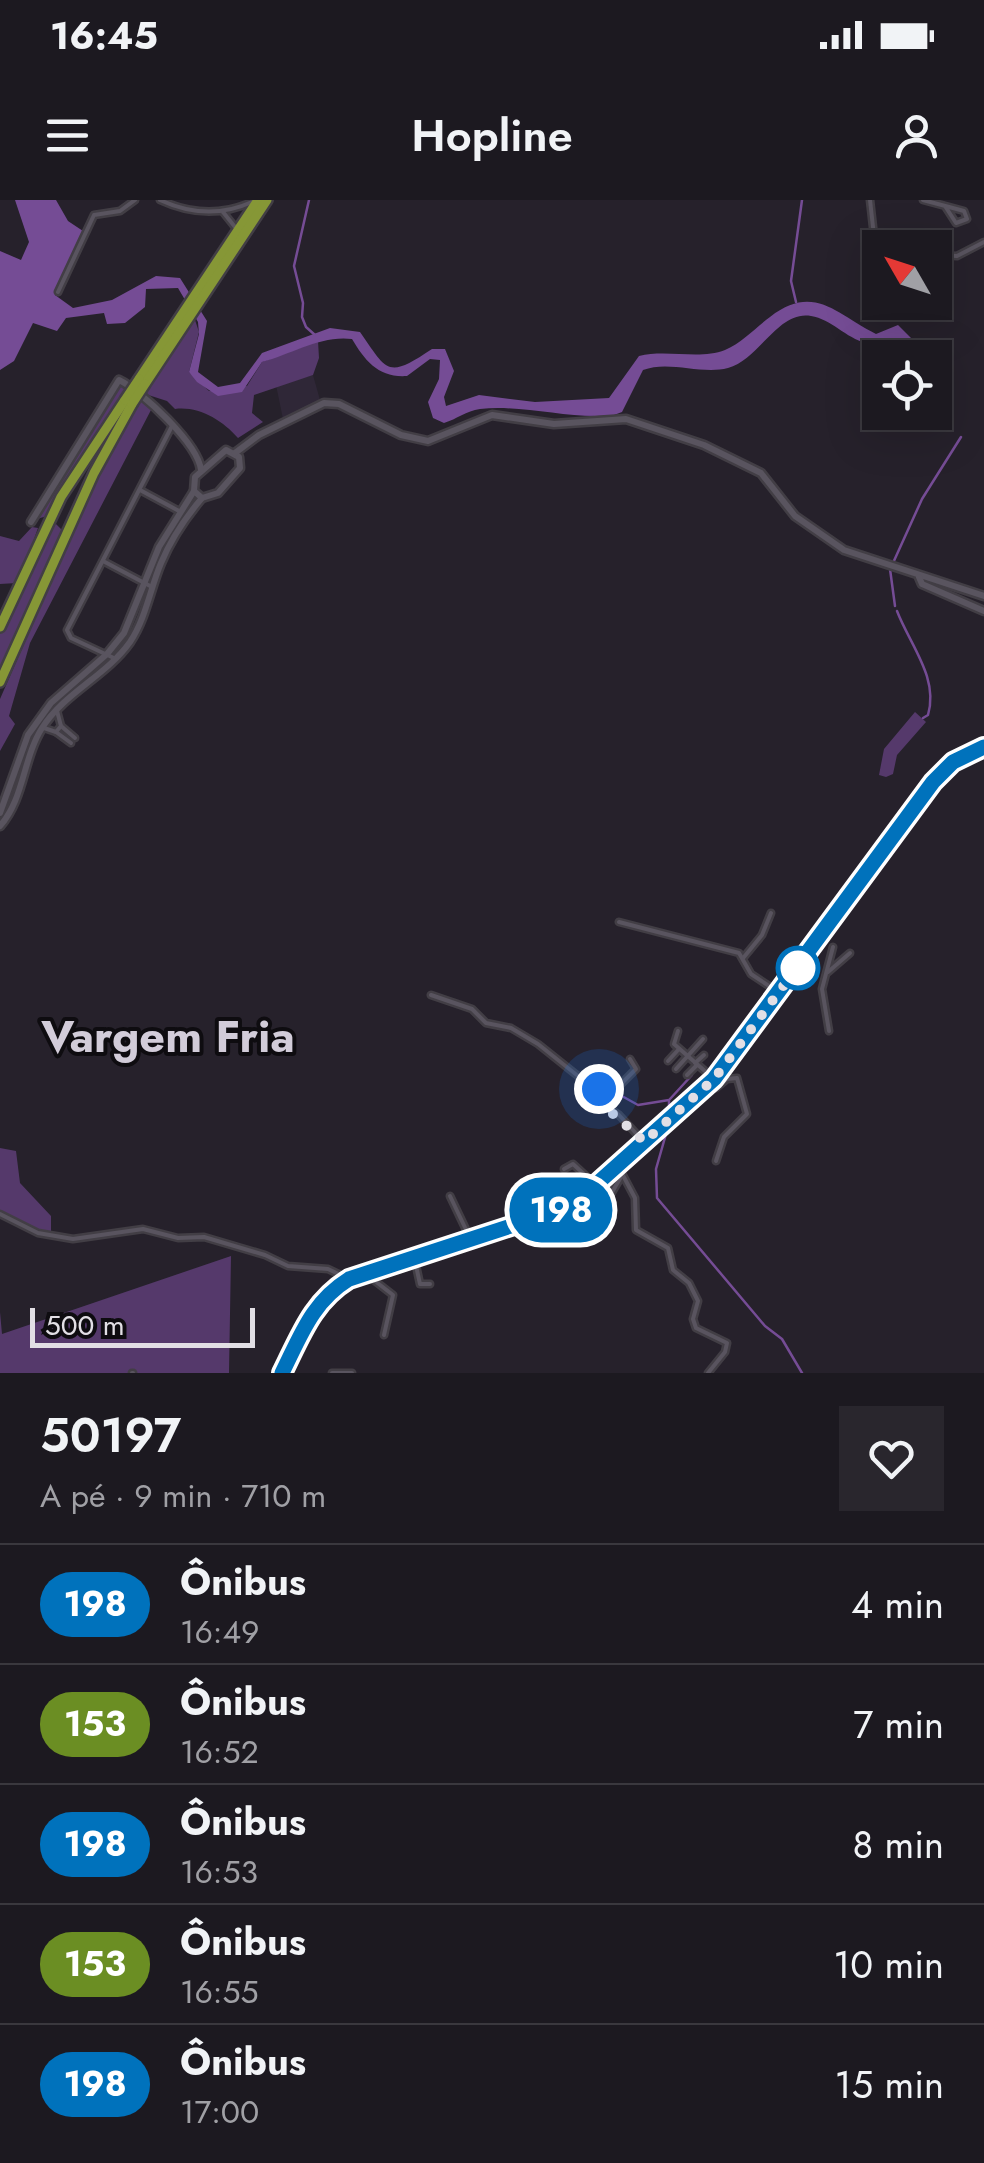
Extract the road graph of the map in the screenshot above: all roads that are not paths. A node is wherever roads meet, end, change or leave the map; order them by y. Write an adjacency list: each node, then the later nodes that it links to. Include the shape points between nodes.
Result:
1 (134, 200): 14 (street, via 114,213 94,215)
2 (160, 200): 8 (street, via 180,210)
3 (257, 200): 8 (street); 9 (highway)
4 (266, 200): 15 (highway)
5 (870, 200): 10 (street)
6 (922, 200): 7 (street)
7 (944, 206)
8 (227, 213): 9 (street); 11 (street)
9 (247, 217): 11 (highway)
10 (873, 230)
11 (235, 236): 15 (highway)
12 (984, 242): 13 (street)
13 (952, 256)
14 (58, 292)
15 (200, 294): 16 (highway, bridge)
16 (129, 402): 26 (highway); 29 (highway)
17 (172, 426): 19 (main road); 22 (street); 27 (main road, via 121,380 115,384)
18 (234, 453): 20 (main road, via 222,451); 24 (main road, via 238,472 218,494); 31 (main road, via 324,403 428,441 492,415 554,424 626,420 735,458 761,473 812,531)
19 (199, 458): 20 (main road); 21 (main road)
20 (210, 460): 21 (main road)
21 (201, 470): 23 (main road)
22 (140, 490): 25 (street); 30 (street)
23 (194, 491): 24 (main road); 25 (main road)
24 (202, 498): 32 (main road)
25 (179, 511): 32 (main road)
26 (50, 518): 27 (main road); 28 (highway)
27 (30, 522): 28 (main road)
28 (43, 533): 29 (highway, via 59,525); 35 (highway)
29 (64, 540): 39 (highway)
30 (102, 560): 32 (street); 36 (street, via 66,634)
31 (919, 577): 33 (main road); 34 (main road)
32 (148, 585): 36 (main road); 37 (main road, via 135,632)
33 (984, 596)
34 (984, 611)
35 (0, 627)
36 (108, 654): 37 (street); 38 (main road)
37 (116, 659): 38 (main road)
38 (84, 679): 40 (main road); 41 (main road)
39 (0, 682)
40 (57, 709): 41 (main road); 42 (street)
41 (43, 726): 42 (street); 44 (main road); 44 (main road)
42 (59, 729): 42 (street, via 69,742 74,736)
43 (984, 747): 53 (main road, via 953,762 933,782)
44 (26, 751): 45 (main road); 46 (main road, via 16,798)
45 (0, 813)
46 (0, 826)
47 (770, 913): 51 (street)
48 (619, 922): 51 (street)
49 (834, 947): 52 (street)
50 (850, 953): 52 (street)
51 (744, 958): 53 (street, via 751,974)
52 (828, 972): 56 (street, via 822,989)
53 (779, 993): 66 (main road)
54 (432, 995): 67 (street, via 538,1044)
55 (678, 1030): 58 (street, via 674,1042)
56 (829, 1031)
57 (703, 1039): 60 (street)
58 (680, 1049): 60 (street); 62 (street)
59 (704, 1055): 63 (street)
60 (687, 1056): 63 (street); 64 (street)
61 (630, 1059): 67 (street, via 632,1076 616,1089)
62 (668, 1061)
63 (696, 1064): 65 (street); 66 (street)
64 (676, 1069)
65 (687, 1075)
66 (711, 1082): 68 (main road); 69 (street, via 716,1088 737,1078 747,1111 724,1137)
67 (593, 1094): 68 (street)
68 (644, 1142): 71 (main road)
69 (716, 1160)
70 (564, 1169): 72 (street, via 573,1164)
71 (620, 1170): 72 (main road); 73 (street); 85 (street, via 635,1198 636,1230 664,1244 673,1270 691,1287 698,1305 694,1324 727,1343)
72 (597, 1186): 76 (main road, via 572,1206)
73 (611, 1194)
74 (450, 1196): 76 (street)
75 (0, 1214): 79 (street, via 38,1233 72,1239 144,1229 204,1236)
76 (470, 1238): 77 (main road)
77 (414, 1256): 78 (main road); 80 (street, via 420,1284)
78 (372, 1270): 79 (main road); 81 (street, via 393,1295)
79 (349, 1279): 82 (main road, via 310,1315)
80 (430, 1284)
81 (384, 1334)
82 (282, 1373)
83 (332, 1373): 84 (street)
84 (352, 1373)
85 (708, 1373)

